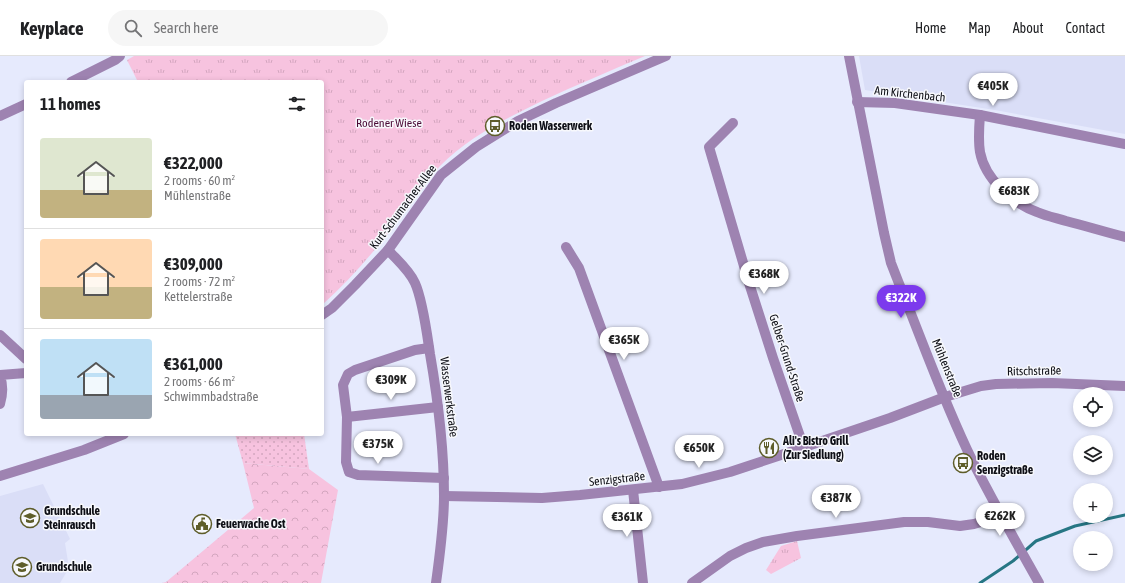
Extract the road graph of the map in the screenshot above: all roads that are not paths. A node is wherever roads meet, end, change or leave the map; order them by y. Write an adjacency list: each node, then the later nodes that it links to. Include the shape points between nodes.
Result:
1 (120, 56): 4 (street)
2 (666, 56): 13 (street, Kurt-Schumacher-Allee, via 531,115 476,147 442,175)
3 (849, 56): 5 (street, Mühlenstraße)
4 (75, 80)
5 (857, 102): 7 (street, Am Kirchenbach, via 895,103); 20 (street, Mühlenstraße, via 891,263)
6 (24, 105): 8 (street)
7 (980, 115): 10 (street, Am Kirchenbach); 11 (street, via 980,153 995,182 1014,200 1036,212)
8 (0, 116)
9 (733, 123): 25 (street, Gelber-Grund-Straße, via 709,147 749,283)
10 (1125, 144)
11 (1125, 237)
12 (566, 246): 28 (street, via 579,268)
13 (388, 250): 14 (street, Kurt-Schumacher-Allee); 16 (street, Wasserwerkstraße, via 415,283)
14 (324, 313)
15 (0, 335): 17 (street)
16 (429, 348): 22 (street, Wasserwerkstraße); 23 (street, via 415,350 348,374 343,385)
17 (24, 357)
18 (24, 373): 21 (street, via 0,375 3,385)
19 (1125, 386): 20 (street, Ritschstraße, via 996,384)
20 (945, 397): 25 (street, Senzigstraße); 31 (street, Mühlenstraße, via 972,460)
21 (0, 404)
22 (438, 407): 23 (street); 27 (street, Wasserwerkstraße)
23 (347, 417): 27 (street, via 346,462 350,472 358,475)
24 (119, 436): 26 (street, via 84,450)
25 (804, 448): 28 (street, Senzigstraße, via 711,477)
26 (0, 476)
27 (444, 478): 30 (street, Wasserwerkstraße)
28 (659, 487): 29 (street, Senzigstraße)
29 (634, 490): 30 (street, Senzigstraße, via 542,498); 33 (street)
30 (444, 496): 32 (street, Wasserwerkstraße)
31 (1001, 516): 34 (street, via 960,526 904,522 763,542 730,556); 35 (street, Mühlenstraße)
32 (436, 583)
33 (643, 583)
34 (692, 583)
35 (1039, 583)

